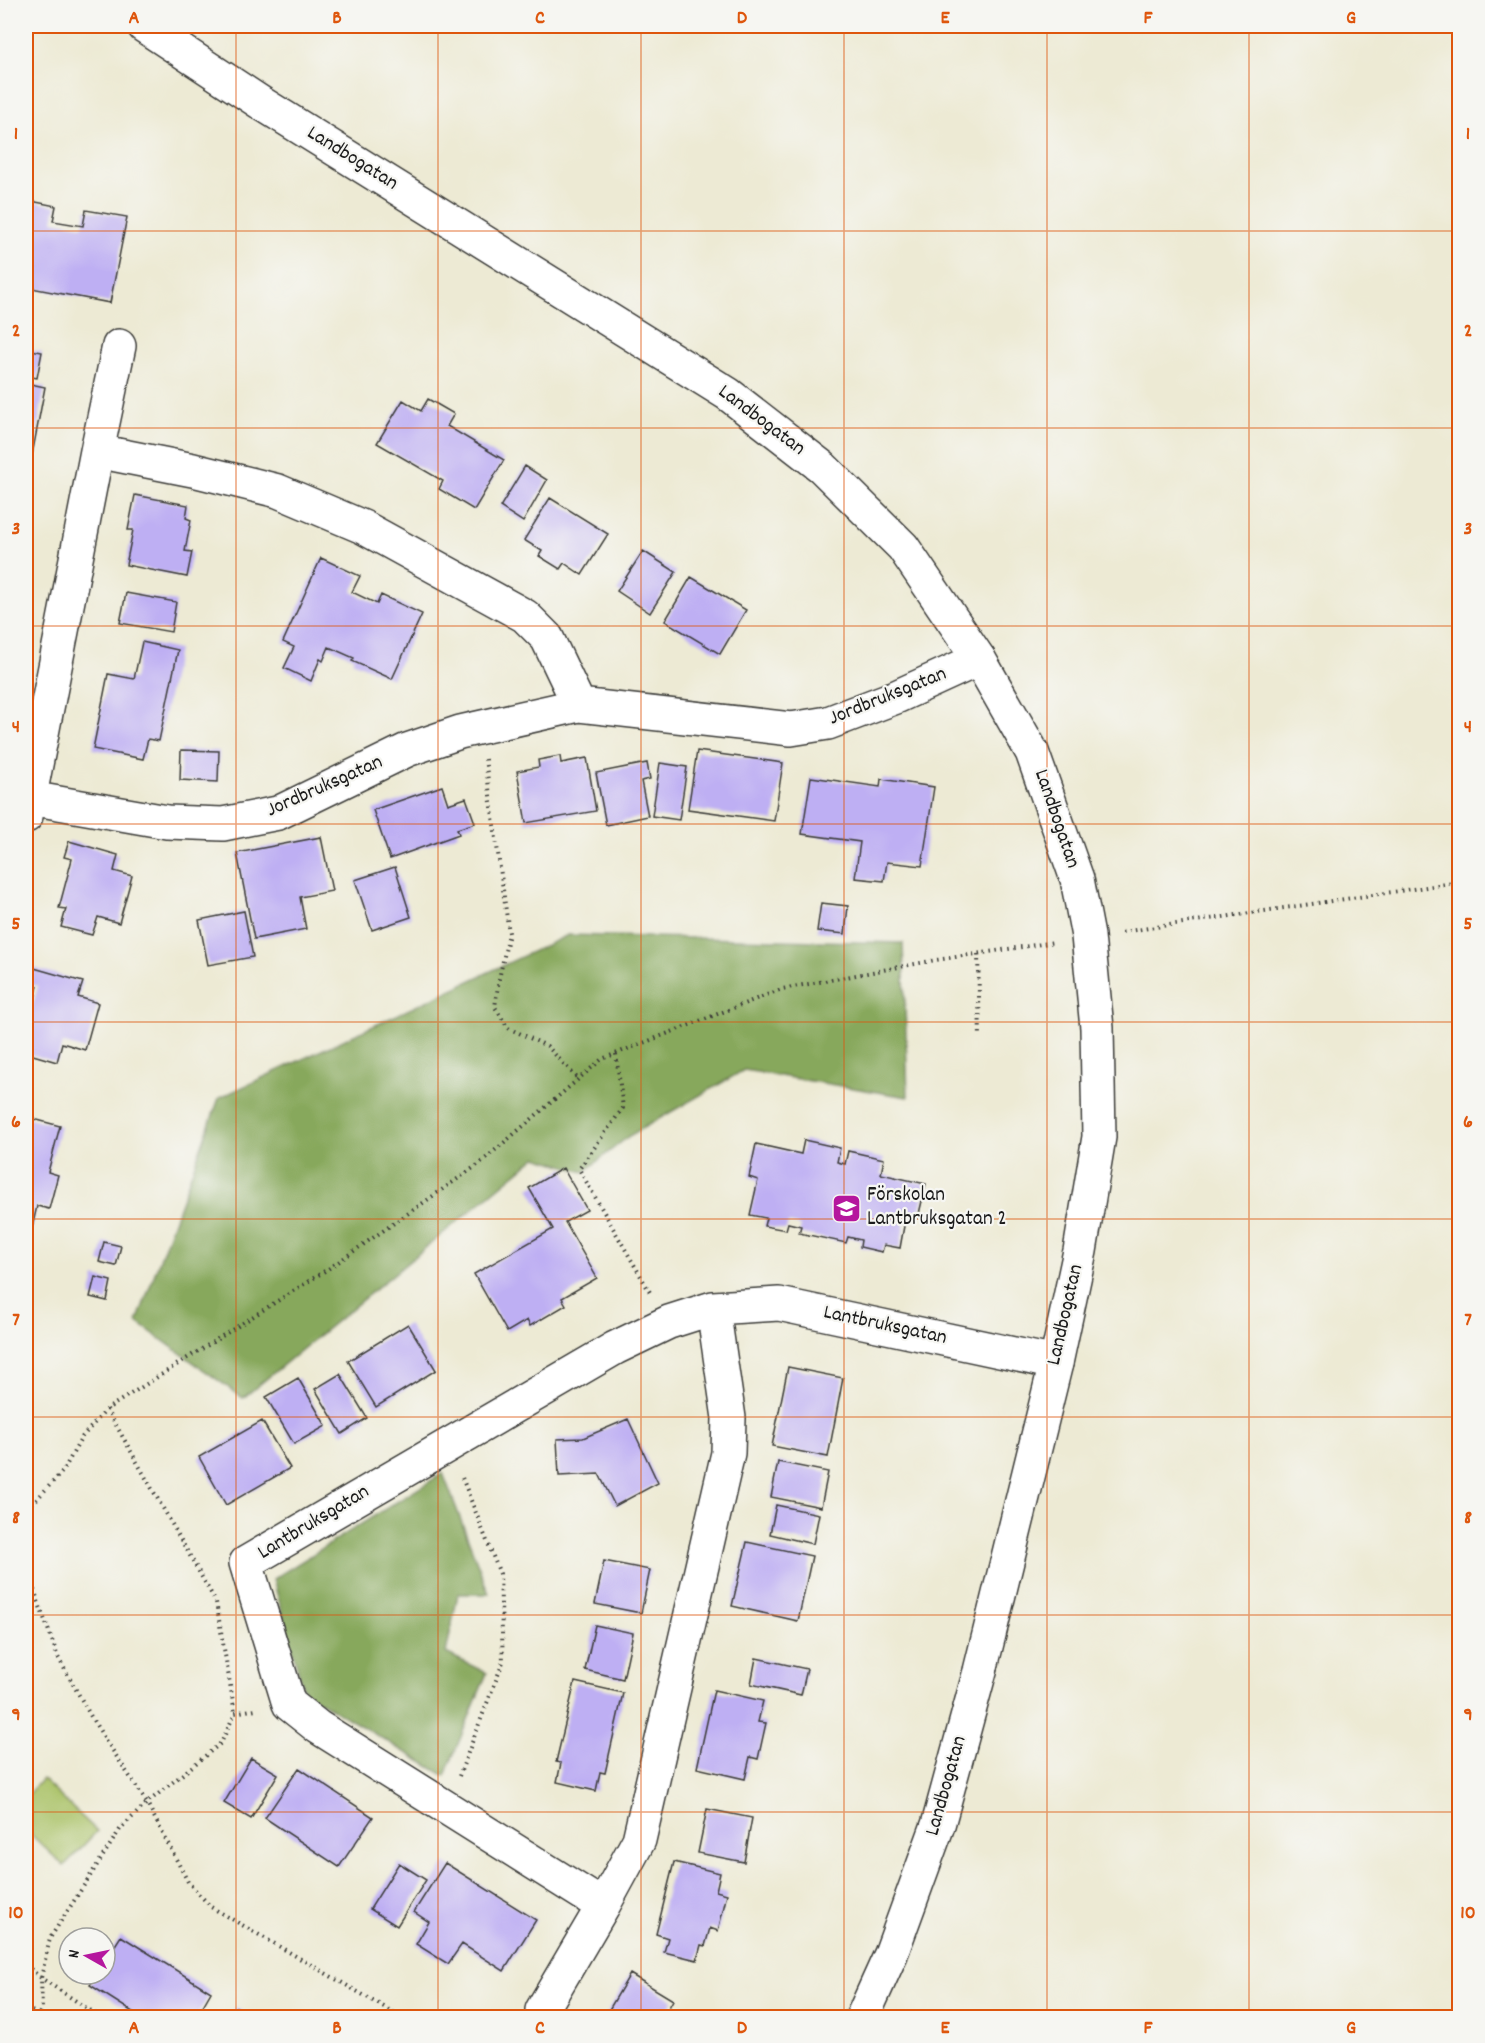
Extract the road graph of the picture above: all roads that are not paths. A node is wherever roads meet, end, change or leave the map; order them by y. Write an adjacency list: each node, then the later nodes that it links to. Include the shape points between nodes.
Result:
1 (144, 26): 4 (street, Landbogatan, via 728,394 822,466 903,547)
2 (119, 346): 3 (street, Jordbruksgatan)
3 (97, 451): 5 (street, via 278,491 363,527 525,616 547,638); 6 (street, Jordbruksgatan)
4 (980, 659): 5 (street, Jordbruksgatan, via 828,723 791,729); 8 (street, Landbogatan, via 1032,752 1077,879 1088,936 1097,1028 1098,1137 1080,1251)
5 (579, 705): 6 (street, Jordbruksgatan, via 460,732 407,750 278,813 223,824)
6 (28, 807)
7 (713, 1308): 8 (street, Lantbruksgatan, via 778,1304); 9 (street, via 729,1418 728,1453 639,1840); 9 (street, Lantbruksgatan, via 669,1322 615,1348 246,1563 289,1704 318,1727)
8 (1056, 1363): 11 (street, Landbogatan, via 938,1825 891,1954)
9 (603, 1906): 10 (street)
10 (542, 2010)
11 (862, 2018)

